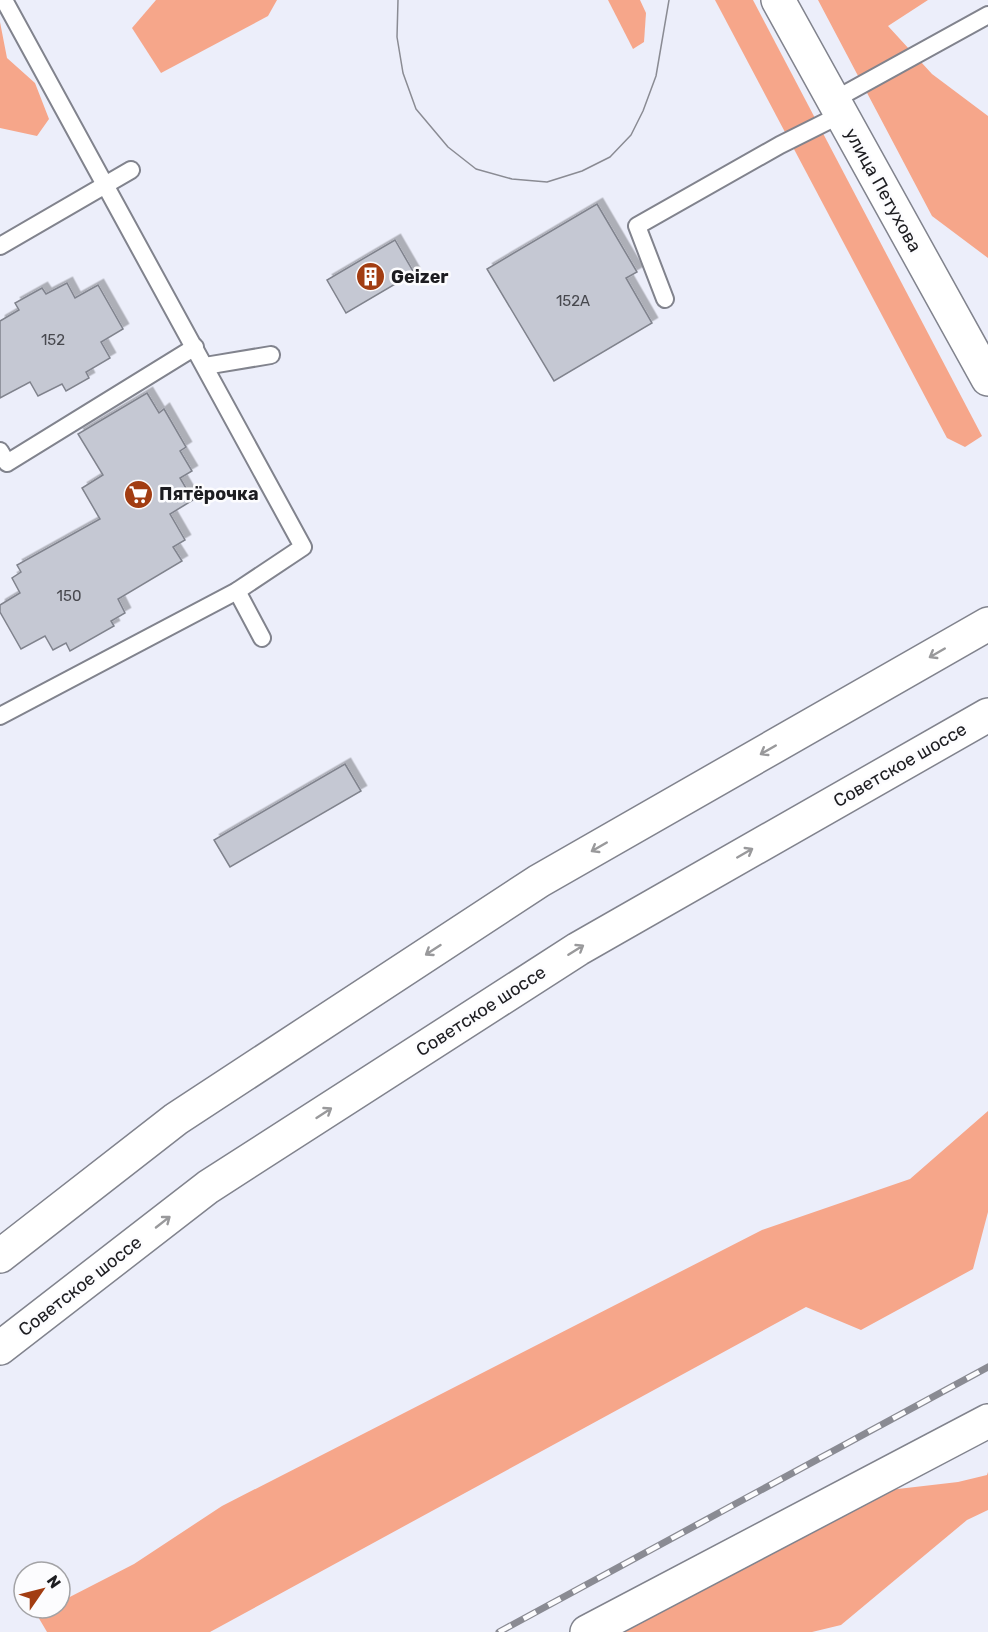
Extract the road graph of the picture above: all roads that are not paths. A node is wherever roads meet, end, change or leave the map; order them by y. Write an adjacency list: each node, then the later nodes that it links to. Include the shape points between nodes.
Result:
1 (4, 0): 6 (lane)
2 (778, 0): 4 (main road, улица Петухова)
3 (988, 15): 4 (lane)
4 (838, 107): 8 (lane, via 780,145 636,226); 12 (main road, улица Петухова)
5 (131, 170): 6 (lane)
6 (105, 184): 7 (lane); 9 (lane)
7 (0, 246)
8 (664, 298)
9 (195, 347): 11 (lane); 13 (lane)
10 (271, 356): 11 (lane)
11 (205, 366): 14 (lane, via 303,547)
12 (988, 379)
13 (2, 463)
14 (237, 591): 16 (lane); 18 (lane)
15 (988, 624): 19 (main road, one-way to 19, via 539,881 176,1119)
16 (262, 638)
17 (988, 715): 20 (main road, Советское шоссе, one-way to 17, via 208,1187 578,949)
18 (0, 716)
19 (0, 1256)
20 (0, 1348)
21 (988, 1421): 22 (main road)
22 (587, 1632)

